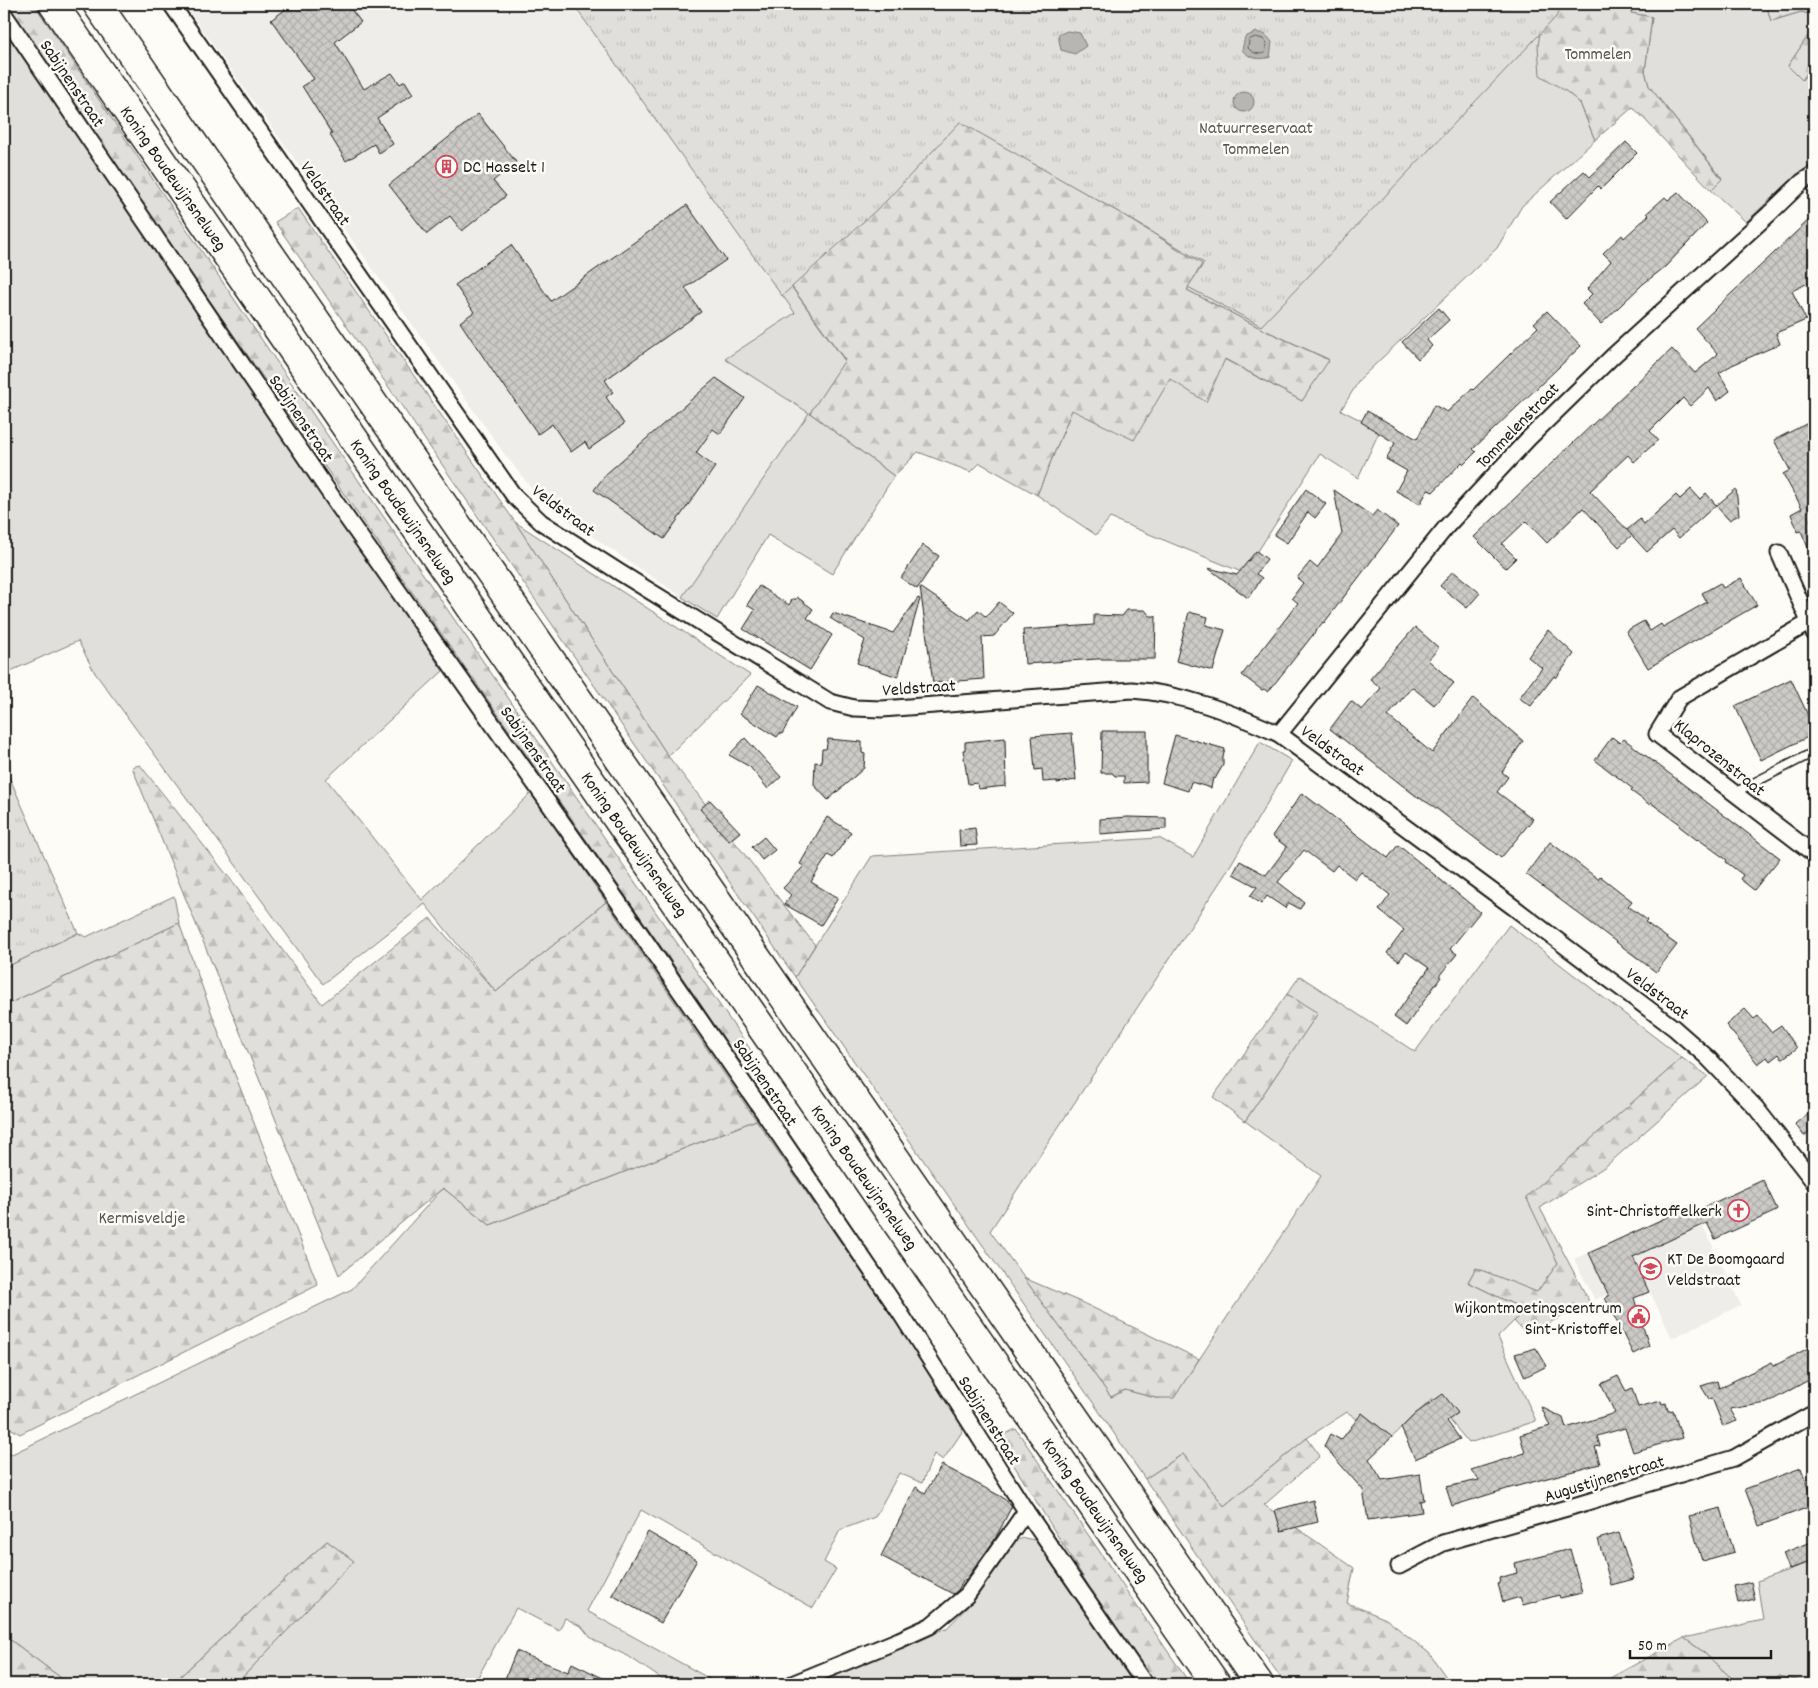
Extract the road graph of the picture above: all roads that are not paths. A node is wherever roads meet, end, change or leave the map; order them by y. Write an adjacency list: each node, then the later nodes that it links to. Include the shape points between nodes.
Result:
1 (53, 4): 18 (highway, Koning Boudewijnsnelweg)
2 (97, 4): 19 (highway, Koning Boudewijnsnelweg)
3 (171, 4): 8 (street, Veldstraat, via 508,489 541,522 830,702 854,708 882,709 1152,691 1173,695)
4 (4, 14): 14 (street, Sabijnenstraat, via 339,506 762,1110 899,1312)
5 (1814, 174): 8 (street, Tommelenstraat, via 1612,356 1528,439 1447,526)
6 (1779, 553): 7 (street, Klaprozenstraat)
7 (1812, 627): 10 (street, Klaprozenstraat, via 1679,698 1657,734)
8 (1279, 734): 12 (street, Veldstraat, via 1687,1040 1756,1108)
9 (1814, 752): 10 (lane)
10 (1734, 793): 11 (street, Klaprozenstraat)
11 (1814, 854)
12 (1814, 1182)
13 (1814, 1413): 15 (street, Augustijnenstraat, via 1734,1458 1443,1543)
14 (1026, 1511): 16 (street, via 967,1595 930,1626); 17 (street, Sabijnenstraat)
15 (1399, 1566)
16 (792, 1684)
17 (1145, 1684)
18 (1216, 1684)
19 (1259, 1684)

